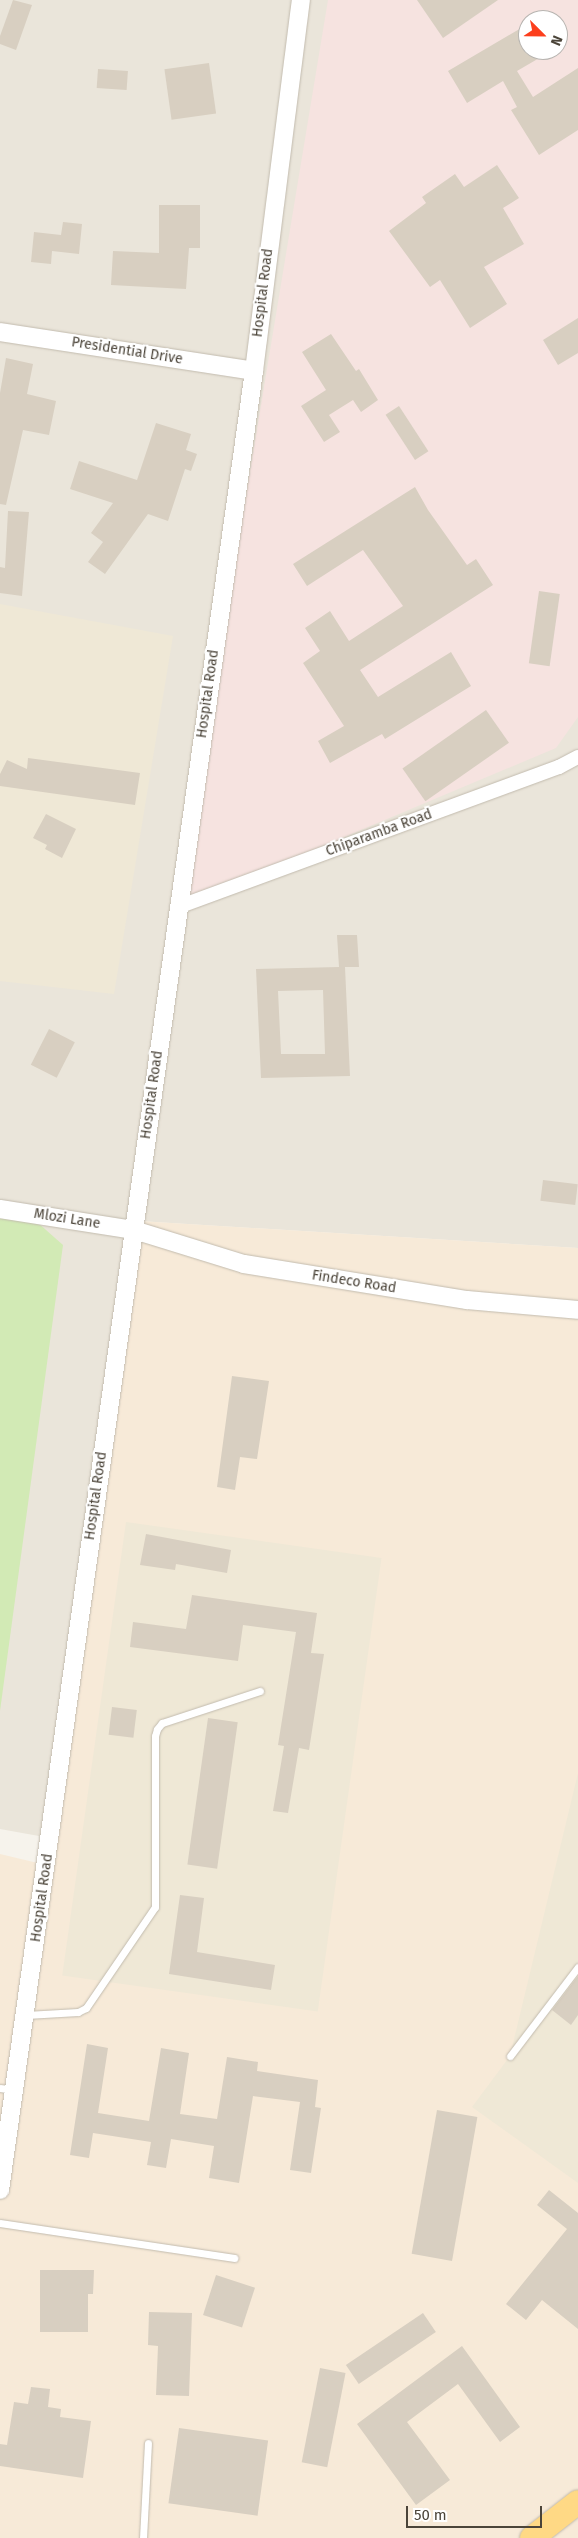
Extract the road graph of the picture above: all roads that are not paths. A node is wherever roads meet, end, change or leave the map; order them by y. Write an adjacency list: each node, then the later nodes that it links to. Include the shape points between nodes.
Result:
1 (301, 0): 3 (street, Hospital Road)
2 (0, 332): 3 (street, Presidential Drive)
3 (254, 371): 5 (street, Hospital Road)
4 (578, 757): 5 (street, Chiparamba Road, via 559,767)
5 (178, 907): 7 (street, Hospital Road)
6 (0, 1209): 7 (street, Mlozi Lane)
7 (134, 1230): 8 (street, Findeco Road, via 244,1264 468,1300); 11 (street, Hospital Road)
8 (578, 1310)
9 (260, 1691): 11 (lane, via 162,1723 157,1729 154,1736 155,1907 86,2008 78,2012)
10 (578, 1967): 12 (lane)
11 (26, 2015): 13 (street, Hospital Road)
12 (510, 2056)
13 (7, 2089): 14 (street, Hospital Road)
14 (0, 2190)
15 (0, 2223): 16 (lane)
16 (234, 2258)
17 (148, 2443): 19 (lane)
18 (578, 2502): 20 (highway)
19 (143, 2538)
20 (532, 2538)

